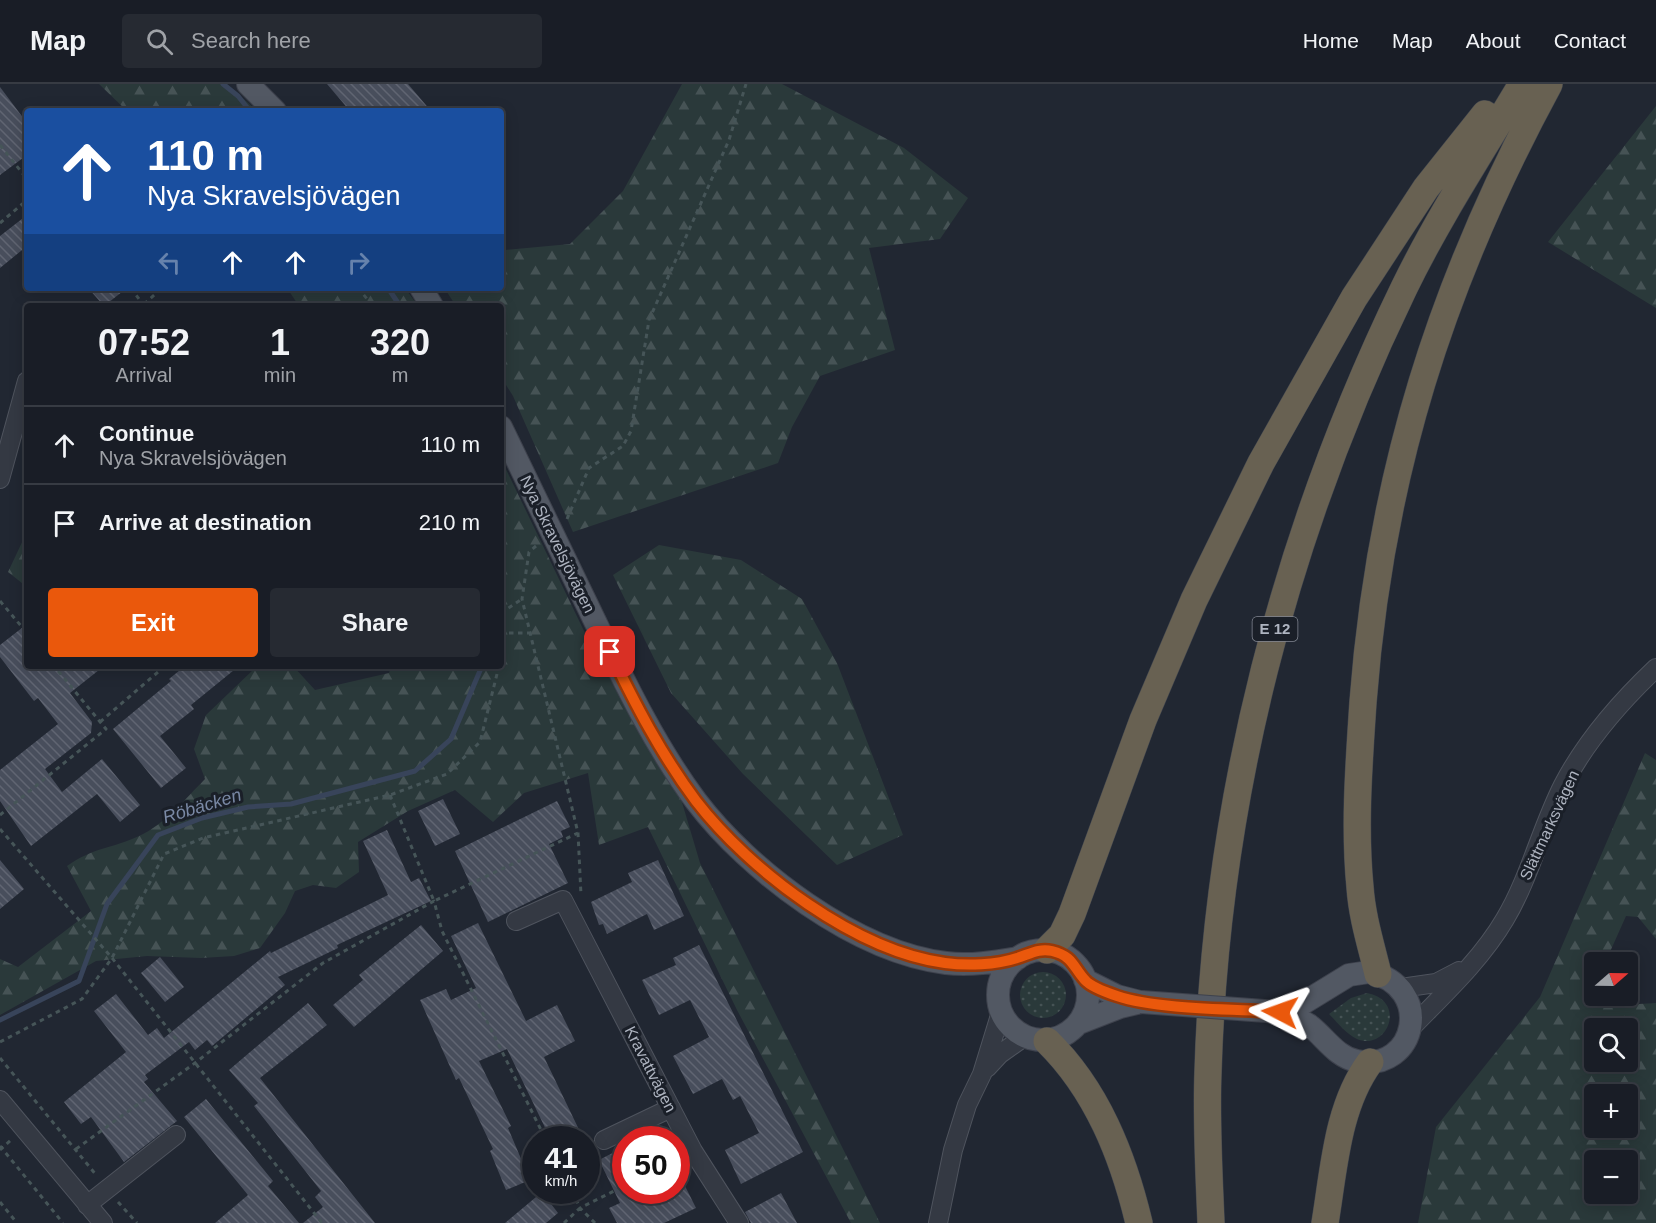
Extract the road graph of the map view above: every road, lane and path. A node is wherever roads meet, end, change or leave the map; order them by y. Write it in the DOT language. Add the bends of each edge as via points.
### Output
graph roads {
  1 [pos="248,84"];
  2 [pos="746,84"];
  3 [pos="1505,84"];
  4 [pos="1522,84"];
  5 [pos="1549,84"];
  6 [pos="272,108"];
  7 [pos="1485,114"];
  8 [pos="0,145"];
  9 [pos="24,176"];
  10 [pos="24,203"];
  11 [pos="0,223"];
  12 [pos="133,291"];
  13 [pos="159,291"];
  14 [pos="360,291"];
  15 [pos="142,303"];
  16 [pos="146,303"];
  17 [pos="370,303"];
  18 [pos="24,392"];
  19 [pos="504,433"];
  20 [pos="0,479"];
  21 [pos="564,525"];
  22 [pos="539,542"];
  23 [pos="522,599"];
  24 [pos="0,601"];
  25 [pos="504,611"];
  26 [pos="24,629"];
  27 [pos="505,633"];
  28 [pos="530,633"];
  29 [pos="504,638"];
  30 [pos="1656,668"];
  31 [pos="56,669"];
  32 [pos="162,669"];
  33 [pos="498,669"];
  34 [pos="100,722"];
  35 [pos="390,795"];
  36 [pos="0,814"];
  37 [pos="0,829"];
  38 [pos="578,833"];
  39 [pos="582,899"];
  40 [pos="434,901"];
  41 [pos="516,921"];
  42 [pos="1047,950"];
  43 [pos="112,958"];
  44 [pos="1018,958"];
  45 [pos="1473,961"];
  46 [pos="947,963"];
  47 [pos="1378,974"];
  48 [pos="1085,980"];
  49 [pos="1401,988"];
  50 [pos="1141,1002"];
  51 [pos="999,1003"];
  52 [pos="1280,1012"];
  53 [pos="1079,1023"];
  54 [pos="1410,1029"];
  55 [pos="1036,1039"];
  56 [pos="0,1042"];
  57 [pos="0,1058"];
  58 [pos="1370,1062"];
  59 [pos="195,1063"];
  60 [pos="982,1074"];
  61 [pos="0,1100"];
  62 [pos="671,1108"];
  63 [pos="539,1126"];
  64 [pos="176,1135"];
  65 [pos="603,1140"];
  66 [pos="0,1146"];
  67 [pos="76,1149"];
  68 [pos="107,1189"];
  69 [pos="612,1192"];
  70 [pos="0,1202"];
  71 [pos="578,1204"];
  72 [pos="87,1205"];
  73 [pos="580,1208"];
  74 [pos="17,1223"];
  75 [pos="63,1223"];
  76 [pos="103,1223"];
  77 [pos="137,1223"];
  78 [pos="322,1223"];
  79 [pos="564,1223"];
  80 [pos="595,1223"];
  81 [pos="739,1223"];
  82 [pos="938,1223"];
  83 [pos="1139,1223"];
  84 [pos="1196,1223"];
  85 [pos="1211,1223"];
  86 [pos="1325,1223"];
  1 -- 6 [label="main road"];
  2 -- 21 [label="path" via="729,140 649,320 631,431 622,446 589,468"];
  3 -- 7 [label="highway, E 12"];
  4 -- 85 [label="highway, E 12" via="1405,285 1350,407 1285,589 1239,780 1213,973 1207,1074"];
  5 -- 47 [label="highway" via="1507,160 1462,264 1401,451 1378,558 1367,648 1358,836 1364,918"];
  7 -- 42 [label="highway" via="1426,188 1354,298 1261,463 1194,600 1143,720 1072,914 1062,935"];
  7 -- 84 [label="highway, E 12" via="1394,278 1337,399 1276,572 1245,678 1210,864 1198,968 1193,1074"];
  8 -- 9 [label="path"];
  10 -- 11 [label="path"];
  12 -- 15 [label="path"];
  13 -- 16 [label="path"];
  14 -- 17 [label="path"];
  18 -- 20 [label="street"];
  19 -- 46 [label="main road, Nya Skravelsjövägen" via="641,716 697,802 758,865 794,895 876,943 911,957"];
  22 -- 23 [label="path" via="529,552"];
  23 -- 25 [label="path"];
  23 -- 28 [label="path"];
  24 -- 26 [label="path"];
  27 -- 28 [label="path"];
  27 -- 29 [label="path"];
  28 -- 38 [label="path"];
  30 -- 45 [label="street, Slättmarksvägen" via="1625,697 1592,739 1563,786 1506,917"];
  31 -- 34 [label="path"];
  32 -- 34 [label="path"];
  33 -- 35 [label="path" via="480,742 447,774"];
  34 -- 36 [label="path" via="106,729"];
  35 -- 40 [label="path"];
  35 -- 43 [label="path" via="203,838 164,854"];
  37 -- 43 [label="path"];
  38 -- 39 [label="path"];
  38 -- 40 [label="path"];
  40 -- 59 [label="path" via="323,963"];
  40 -- 63 [label="path" via="442,931"];
  41 -- 62 [label="street, Kravattvägen" via="563,900"];
  42 -- 44 [label="main road"];
  42 -- 48 [label="main road" via="1073,962"];
  43 -- 56 [label="path" via="82,999"];
  43 -- 59 [label="path"];
  44 -- 46 [label="main road, Nya Skravelsjövägen" via="981,964"];
  44 -- 51 [label="main road" via="1003,973"];
  45 -- 49 [label="street, Slättmarksvägen" via="1436,983"];
  45 -- 54 [label="street, Slättmarksvägen"];
  46 -- 51 [label="main road, Nya Skravelsjövägen" via="972,973"];
  47 -- 49 [label="main road"];
  47 -- 52 [label="main road" via="1349,975 1305,1002"];
  48 -- 50 [label="main road" via="1117,996"];
  48 -- 53 [label="main road" via="1088,999"];
  49 -- 54 [label="main road" via="1411,1012"];
  50 -- 52 [label="main road, bridge"];
  50 -- 53 [label="main road"];
  51 -- 55 [label="main road" via="1010,1027"];
  51 -- 60 [label="street"];
  52 -- 58 [label="main road" via="1308,1025 1344,1056"];
  53 -- 55 [label="main road" via="1062,1037"];
  54 -- 58 [label="main road" via="1396,1051"];
  55 -- 60 [label="street" via="1000,1054"];
  55 -- 83 [label="highway" via="1079,1078 1098,1110 1130,1184"];
  57 -- 67 [label="path"];
  58 -- 86 [label="highway" via="1357,1079 1345,1111"];
  59 -- 67 [label="path"];
  59 -- 78 [label="path"];
  60 -- 82 [label="street" via="953,1150"];
  61 -- 72 [label="street"];
  62 -- 65 [label="street"];
  62 -- 81 [label="street, Kravattvägen"];
  64 -- 68 [label="street"];
  66 -- 75 [label="path"];
  67 -- 68 [label="path"];
  68 -- 72 [label="street"];
  68 -- 77 [label="path"];
  69 -- 73 [label="path"];
  70 -- 74 [label="path"];
  71 -- 73 [label="path"];
  72 -- 76 [label="street"];
  73 -- 79 [label="path"];
  73 -- 80 [label="path"];
}
